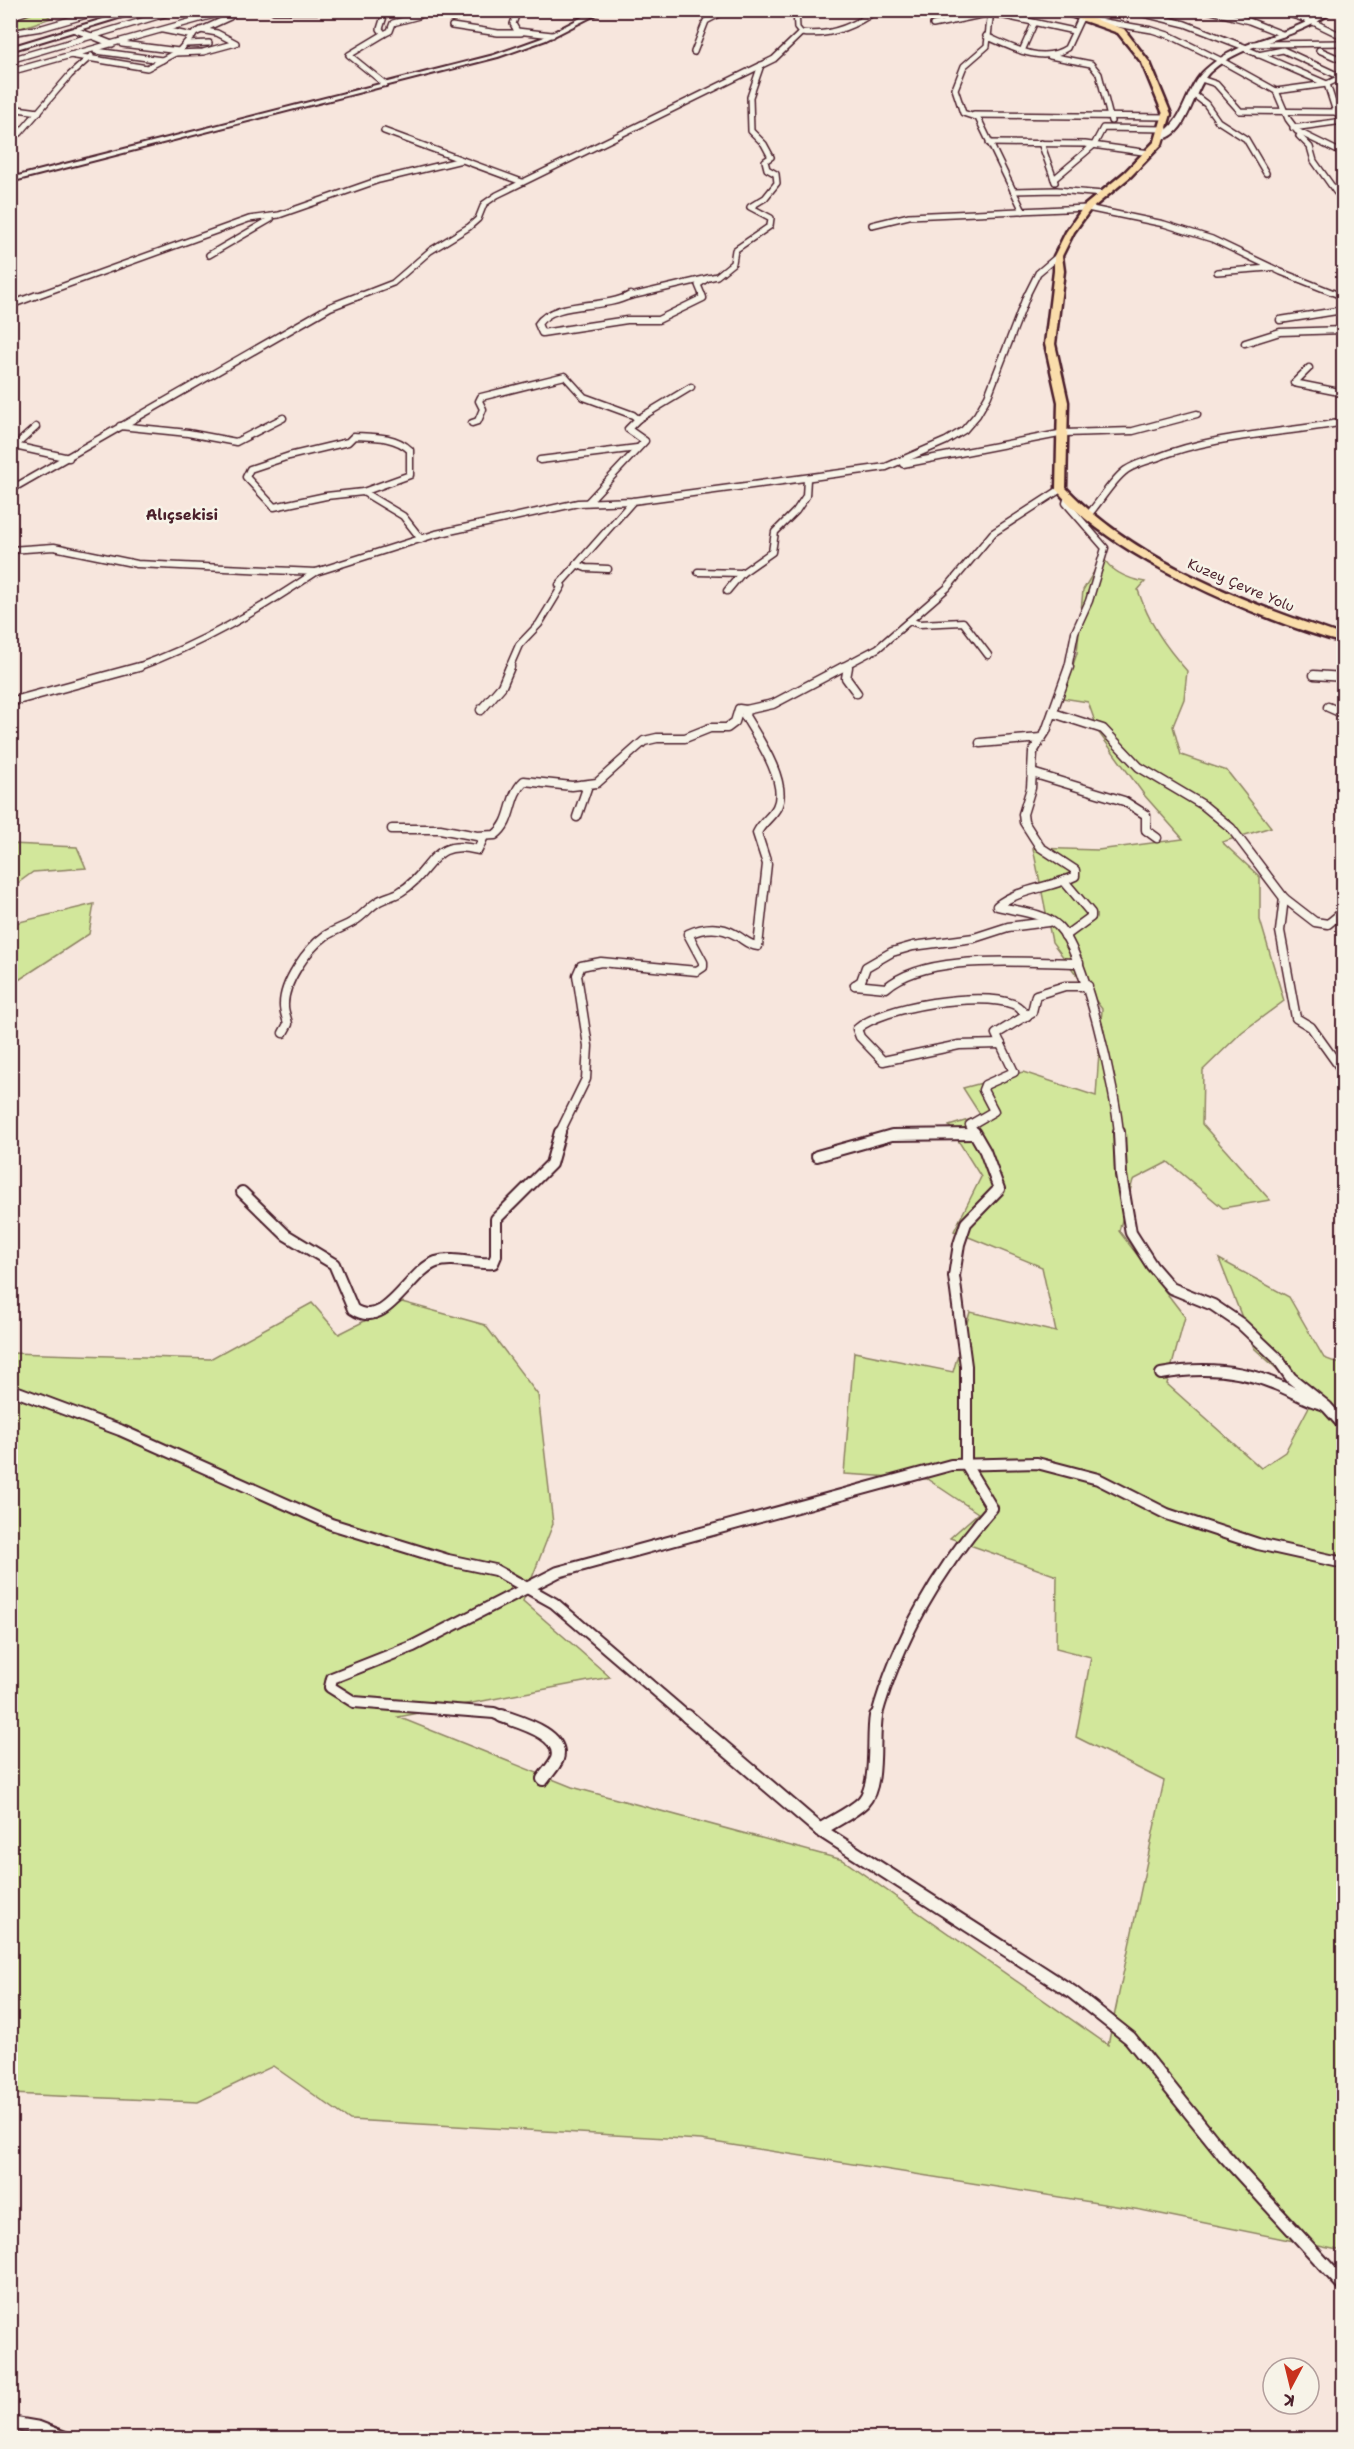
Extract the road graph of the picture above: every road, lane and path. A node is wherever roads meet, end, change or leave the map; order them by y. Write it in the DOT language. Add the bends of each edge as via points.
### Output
graph roads {
  1 [pos="19,10"];
  2 [pos="32,10"];
  3 [pos="104,10"];
  4 [pos="142,10"];
  5 [pos="178,10"];
  6 [pos="422,10"];
  7 [pos="518,10"];
  8 [pos="602,10"];
  9 [pos="727,10"];
  10 [pos="796,10"];
  11 [pos="877,10"];
  12 [pos="1056,10"];
  13 [pos="1128,10"];
  14 [pos="1176,10"];
  15 [pos="1207,10"];
  16 [pos="1277,10"];
  17 [pos="1331,10"];
  18 [pos="231,11"];
  19 [pos="274,11"];
  20 [pos="290,11"];
  21 [pos="386,11"];
  22 [pos="10,12"];
  23 [pos="991,12"];
  24 [pos="1147,12"];
  25 [pos="1079,15"];
  26 [pos="10,17"];
  27 [pos="1172,20"];
  28 [pos="1313,22"];
  29 [pos="1034,24"];
  30 [pos="1128,24"];
  31 [pos="933,25"];
  32 [pos="452,26"];
  33 [pos="10,28"];
  34 [pos="42,28"];
  35 [pos="75,30"];
  36 [pos="162,30"];
  37 [pos="201,30"];
  38 [pos="18,31"];
  39 [pos="1074,31"];
  40 [pos="10,33"];
  41 [pos="384,33"];
  42 [pos="521,33"];
  43 [pos="801,33"];
  44 [pos="62,34"];
  45 [pos="1282,34"];
  46 [pos="552,35"];
  47 [pos="92,36"];
  48 [pos="193,36"];
  49 [pos="986,36"];
  50 [pos="1344,37"];
  51 [pos="209,43"];
  52 [pos="1344,43"];
  53 [pos="103,44"];
  54 [pos="115,44"];
  55 [pos="187,44"];
  56 [pos="1248,47"];
  57 [pos="10,49"];
  58 [pos="1319,50"];
  59 [pos="96,51"];
  60 [pos="1022,51"];
  61 [pos="177,52"];
  62 [pos="694,52"];
  63 [pos="69,55"];
  64 [pos="1046,55"];
  65 [pos="1258,55"];
  66 [pos="88,59"];
  67 [pos="162,60"];
  68 [pos="1222,61"];
  69 [pos="1344,61"];
  70 [pos="10,62"];
  71 [pos="761,65"];
  72 [pos="22,68"];
  73 [pos="10,72"];
  74 [pos="1342,76"];
  75 [pos="1201,79"];
  76 [pos="385,84"];
  77 [pos="1327,84"];
  78 [pos="1344,85"];
  79 [pos="1276,92"];
  80 [pos="1193,94"];
  81 [pos="10,108"];
  82 [pos="39,112"];
  83 [pos="1286,112"];
  84 [pos="1336,112"];
  85 [pos="974,115"];
  86 [pos="1112,116"];
  87 [pos="1167,117"];
  88 [pos="1343,121"];
  89 [pos="1107,128"];
  90 [pos="1295,130"];
  91 [pos="384,131"];
  92 [pos="1163,133"];
  93 [pos="10,137"];
  94 [pos="989,143"];
  95 [pos="1041,143"];
  96 [pos="1094,145"];
  97 [pos="1150,153"];
  98 [pos="1344,154"];
  99 [pos="462,160"];
  100 [pos="1266,173"];
  101 [pos="1054,178"];
  102 [pos="10,180"];
  103 [pos="522,182"];
  104 [pos="1057,190"];
  105 [pos="1013,191"];
  106 [pos="1336,192"];
  107 [pos="1103,194"];
  108 [pos="1087,208"];
  109 [pos="1023,211"];
  110 [pos="279,215"];
  111 [pos="872,225"];
  112 [pos="209,255"];
  113 [pos="1058,256"];
  114 [pos="1271,267"];
  115 [pos="1217,272"];
  116 [pos="708,278"];
  117 [pos="1344,297"];
  118 [pos="10,306"];
  119 [pos="1343,310"];
  120 [pos="1280,320"];
  121 [pos="1344,330"];
  122 [pos="1245,343"];
  123 [pos="1309,368"];
  124 [pos="691,387"];
  125 [pos="1344,393"];
  126 [pos="1197,414"];
  127 [pos="283,418"];
  128 [pos="638,419"];
  129 [pos="1344,422"];
  130 [pos="472,423"];
  131 [pos="120,426"];
  132 [pos="36,427"];
  133 [pos="1064,433"];
  134 [pos="13,445"];
  135 [pos="637,448"];
  136 [pos="69,458"];
  137 [pos="540,460"];
  138 [pos="886,467"];
  139 [pos="807,479"];
  140 [pos="10,490"];
  141 [pos="363,492"];
  142 [pos="1065,493"];
  143 [pos="633,501"];
  144 [pos="588,502"];
  145 [pos="1088,515"];
  146 [pos="421,539"];
  147 [pos="1132,546"];
  148 [pos="10,550"];
  149 [pos="576,564"];
  150 [pos="609,569"];
  151 [pos="316,572"];
  152 [pos="698,572"];
  153 [pos="742,573"];
  154 [pos="727,591"];
  155 [pos="909,621"];
  156 [pos="1344,630"];
  157 [pos="1344,640"];
  158 [pos="988,655"];
  159 [pos="848,665"];
  160 [pos="1314,675"];
  161 [pos="1344,677"];
  162 [pos="856,693"];
  163 [pos="10,702"];
  164 [pos="1328,707"];
  165 [pos="481,710"];
  166 [pos="746,710"];
  167 [pos="1053,713"];
  168 [pos="1344,714"];
  169 [pos="1041,738"];
  170 [pos="980,743"];
  171 [pos="1032,772"];
  172 [pos="581,785"];
  173 [pos="577,817"];
  174 [pos="392,829"];
  175 [pos="484,836"];
  176 [pos="1157,838"];
  177 [pos="1064,881"];
  178 [pos="1284,898"];
  179 [pos="1344,911"];
  180 [pos="1051,921"];
  181 [pos="1065,936"];
  182 [pos="1078,963"];
  183 [pos="1088,986"];
  184 [pos="1027,1016"];
  185 [pos="283,1033"];
  186 [pos="1001,1044"];
  187 [pos="1344,1072"];
  188 [pos="974,1134"];
  189 [pos="817,1156"];
  190 [pos="242,1192"];
  191 [pos="1161,1374"];
  192 [pos="10,1389"];
  193 [pos="1324,1404"];
  194 [pos="1344,1426"];
  195 [pos="966,1465"];
  196 [pos="1344,1563"];
  197 [pos="524,1586"];
  198 [pos="543,1779"];
  199 [pos="820,1830"];
  200 [pos="1344,2286"];
  201 [pos="10,2423"];
  202 [pos="65,2439"];
  1 -- 22 [label="street"];
  2 -- 26 [label="street"];
  3 -- 34 [label="street"];
  4 -- 35 [label="street"];
  5 -- 47 [label="street"];
  6 -- 41 [label="street" via="419,16 393,23 390,31"];
  7 -- 42 [label="street" via="514,28"];
  8 -- 46 [label="street"];
  9 -- 62 [label="street" via="706,21"];
  10 -- 43 [label="street"];
  11 -- 43 [label="street" via="847,26 818,35"];
  12 -- 25 [label="main road"];
  13 -- 24 [label="street"];
  14 -- 27 [label="street"];
  15 -- 45 [label="street"];
  16 -- 28 [label="street"];
  17 -- 28 [label="street"];
  18 -- 36 [label="street"];
  18 -- 37 [label="street" via="230,17"];
  19 -- 20 [label="street"];
  20 -- 21 [label="street"];
  21 -- 41 [label="street" via="380,29"];
  23 -- 29 [label="street"];
  23 -- 31 [label="street"];
  23 -- 49 [label="street"];
  24 -- 27 [label="street"];
  24 -- 30 [label="street"];
  25 -- 30 [label="street"];
  25 -- 39 [label="street"];
  25 -- 87 [label="main road" via="1108,25 1130,40 1154,79"];
  27 -- 56 [label="street"];
  28 -- 45 [label="street"];
  28 -- 50 [label="street"];
  29 -- 39 [label="street"];
  29 -- 60 [label="street"];
  30 -- 68 [label="street" via="1171,36"];
  32 -- 42 [label="street"];
  33 -- 38 [label="street"];
  34 -- 38 [label="street"];
  34 -- 44 [label="street"];
  35 -- 44 [label="street"];
  35 -- 47 [label="street"];
  36 -- 48 [label="street"];
  36 -- 54 [label="street"];
  37 -- 48 [label="street"];
  37 -- 61 [label="street" via="236,43 203,52"];
  38 -- 40 [label="street"];
  39 -- 64 [label="street" via="1065,50"];
  41 -- 76 [label="street" via="349,56"];
  42 -- 46 [label="street"];
  43 -- 71 [label="street"];
  44 -- 57 [label="street"];
  45 -- 56 [label="street"];
  46 -- 76 [label="street" via="496,56"];
  47 -- 53 [label="street"];
  47 -- 70 [label="street"];
  48 -- 55 [label="street"];
  49 -- 60 [label="street"];
  49 -- 85 [label="street" via="987,46 964,66 955,89 963,113"];
  51 -- 55 [label="street"];
  52 -- 56 [label="street"];
  53 -- 54 [label="street"];
  53 -- 59 [label="street"];
  53 -- 63 [label="street"];
  54 -- 61 [label="street"];
  55 -- 61 [label="street"];
  56 -- 65 [label="street"];
  56 -- 68 [label="street"];
  58 -- 69 [label="street"];
  59 -- 66 [label="street"];
  59 -- 67 [label="street"];
  60 -- 64 [label="street"];
  61 -- 67 [label="street"];
  63 -- 66 [label="street"];
  63 -- 72 [label="street"];
  64 -- 86 [label="street" via="1091,64 1100,74 1102,92"];
  65 -- 74 [label="street" via="1283,50"];
  65 -- 77 [label="street"];
  66 -- 67 [label="street" via="147,68"];
  66 -- 82 [label="street"];
  68 -- 75 [label="street"];
  68 -- 79 [label="street"];
  70 -- 72 [label="street"];
  71 -- 103 [label="street"];
  71 -- 116 [label="street" via="750,90 751,131 771,157 765,161 767,169 776,174 777,183 765,198 750,207 771,218 770,226 735,250 728,270"];
  72 -- 73 [label="street"];
  74 -- 77 [label="street"];
  75 -- 80 [label="street"];
  75 -- 83 [label="street" via="1216,84 1240,111"];
  76 -- 102 [label="street"];
  77 -- 78 [label="street"];
  77 -- 79 [label="street"];
  77 -- 84 [label="street"];
  79 -- 83 [label="street"];
  80 -- 92 [label="street" via="1176,130"];
  80 -- 100 [label="street" via="1218,121 1246,140"];
  81 -- 82 [label="street"];
  82 -- 93 [label="street" via="20,133"];
  83 -- 84 [label="street"];
  83 -- 90 [label="street"];
  84 -- 88 [label="street"];
  85 -- 86 [label="street"];
  85 -- 94 [label="street"];
  86 -- 87 [label="street"];
  86 -- 89 [label="street"];
  87 -- 92 [label="main road"];
  88 -- 90 [label="street"];
  89 -- 92 [label="street"];
  89 -- 96 [label="street" via="1103,128"];
  90 -- 98 [label="street"];
  90 -- 106 [label="street" via="1310,147 1314,161"];
  91 -- 99 [label="street"];
  92 -- 97 [label="main road"];
  94 -- 95 [label="street"];
  94 -- 105 [label="street"];
  95 -- 96 [label="street"];
  95 -- 101 [label="street"];
  96 -- 97 [label="street"];
  96 -- 101 [label="street"];
  97 -- 107 [label="main road"];
  99 -- 103 [label="street"];
  99 -- 110 [label="street" via="379,180"];
  101 -- 104 [label="street"];
  103 -- 131 [label="street" via="484,204 470,227 430,251 393,283 330,307"];
  104 -- 105 [label="street"];
  104 -- 107 [label="street"];
  105 -- 109 [label="street"];
  107 -- 108 [label="main road"];
  108 -- 109 [label="street"];
  108 -- 113 [label="main road"];
  108 -- 114 [label="street" via="1212,239"];
  109 -- 111 [label="street" via="909,216"];
  110 -- 112 [label="street"];
  110 -- 118 [label="street" via="249,219"];
  113 -- 133 [label="main road" via="1050,344 1061,383"];
  113 -- 138 [label="street" via="1038,273 977,415 964,430 945,441"];
  114 -- 115 [label="street"];
  114 -- 117 [label="street"];
  116 -- 116 [label="street" via="632,294 618,302 559,310 544,315 538,324 542,333 627,320 657,320 703,298 698,285"];
  119 -- 120 [label="street"];
  121 -- 122 [label="street" via="1280,332"];
  123 -- 125 [label="street" via="1294,384"];
  124 -- 128 [label="street"];
  126 -- 133 [label="street" via="1133,432"];
  127 -- 131 [label="street" via="236,442"];
  128 -- 130 [label="street" via="584,397 565,376 481,397 483,409 478,421"];
  128 -- 135 [label="street" via="628,429 645,439"];
  129 -- 145 [label="street" via="1217,439 1172,451 1119,476"];
  131 -- 136 [label="street"];
  132 -- 134 [label="street"];
  133 -- 138 [label="street"];
  133 -- 142 [label="main road"];
  134 -- 136 [label="street"];
  135 -- 137 [label="street"];
  135 -- 144 [label="street"];
  136 -- 140 [label="street"];
  138 -- 139 [label="street"];
  139 -- 143 [label="street"];
  139 -- 153 [label="street" via="806,496 775,532 772,552"];
  141 -- 141 [label="street" via="274,507 246,477 250,469 265,463 348,441 354,436 404,444 410,450 410,475"];
  141 -- 146 [label="street" via="403,516"];
  142 -- 145 [label="main road, Kuzey Çevre Yolu"];
  142 -- 155 [label="street" via="993,532 947,588"];
  142 -- 167 [label="street" via="1066,503 1099,535 1105,548 1075,632 1072,657"];
  143 -- 144 [label="street"];
  143 -- 149 [label="street"];
  144 -- 146 [label="street"];
  145 -- 147 [label="main road, Kuzey Çevre Yolu"];
  146 -- 151 [label="street"];
  147 -- 156 [label="main road, Kuzey Çevre Yolu" via="1218,586"];
  147 -- 157 [label="main road, Kuzey Çevre Yolu" via="1200,586"];
  148 -- 151 [label="street" via="54,547 137,564"];
  149 -- 150 [label="street"];
  149 -- 165 [label="street" via="559,585 562,586 558,596 539,624 519,645 502,686"];
  151 -- 163 [label="street" via="266,606 174,654"];
  152 -- 153 [label="street"];
  153 -- 154 [label="street"];
  155 -- 158 [label="street" via="963,622"];
  155 -- 159 [label="street" via="878,648"];
  159 -- 162 [label="street" via="846,678"];
  159 -- 166 [label="street" via="773,704"];
  160 -- 161 [label="street"];
  164 -- 168 [label="street"];
  166 -- 172 [label="street" via="737,711 733,725 704,730 695,737 645,740 597,783"];
  166 -- 190 [label="street" via="745,716 764,745 780,788 777,807 757,834 767,864 758,946 749,945 727,930 699,930 688,934 703,962 697,971 601,962 581,966 578,975 588,1046 586,1079 561,1127 552,1164 496,1219 493,1263 448,1260 433,1264 379,1310 359,1313 349,1303 334,1264 285,1234"];
  167 -- 169 [label="street"];
  167 -- 178 [label="street" via="1102,729 1139,767 1203,805 1231,828"];
  169 -- 170 [label="street"];
  169 -- 171 [label="street" via="1033,752"];
  171 -- 176 [label="street" via="1124,801 1146,815 1146,830"];
  171 -- 177 [label="street" via="1024,822 1040,847 1075,870 1075,876"];
  172 -- 173 [label="street" via="587,788"];
  172 -- 175 [label="street" via="524,781 514,789 504,828 495,835"];
  174 -- 175 [label="street" via="440,829"];
  175 -- 185 [label="street" via="478,850 459,845 442,851 417,881 374,904 320,942 286,989 288,1023"];
  177 -- 180 [label="street" via="997,903"];
  177 -- 181 [label="street" via="1091,913"];
  178 -- 179 [label="street" via="1319,924 1328,924"];
  178 -- 187 [label="street" via="1280,931 1296,1018 1311,1028"];
  180 -- 181 [label="street"];
  180 -- 182 [label="street" via="892,952 866,967 861,981 855,985 886,988 890,981 904,975 951,964"];
  181 -- 182 [label="street"];
  182 -- 183 [label="street"];
  183 -- 184 [label="street" via="1065,986 1036,995 1032,1012"];
  183 -- 193 [label="street" via="1118,1122 1121,1175 1131,1233 1171,1288 1213,1305 1241,1324 1277,1358 1291,1378"];
  184 -- 186 [label="street" via="996,1034"];
  184 -- 186 [label="street" via="1012,1003 959,1001 870,1018 857,1029 883,1061 959,1045"];
  186 -- 188 [label="street" via="1014,1072 983,1087 994,1111 972,1122"];
  188 -- 189 [label="street" via="892,1135"];
  188 -- 195 [label="street" via="986,1152 999,1189 966,1223 954,1276 966,1366"];
  191 -- 193 [label="street" via="1197,1369 1221,1371 1271,1382 1300,1398"];
  192 -- 197 [label="street" via="120,1430 331,1524 448,1560 495,1570"];
  193 -- 194 [label="street"];
  195 -- 196 [label="street" via="1037,1463 1098,1479 1167,1514 1258,1544"];
  195 -- 197 [label="street" via="951,1465 558,1572"];
  195 -- 199 [label="street" via="992,1508 969,1534 897,1655 876,1716 875,1769 864,1801"];
  197 -- 198 [label="street" via="440,1633 332,1678 330,1687 354,1702 494,1713 544,1732 557,1748 557,1760"];
  197 -- 199 [label="street" via="554,1603"];
  199 -- 200 [label="street" via="1072,1992 1130,2038 1224,2155"];
  201 -- 202 [label="street" via="39,2428"];
}
